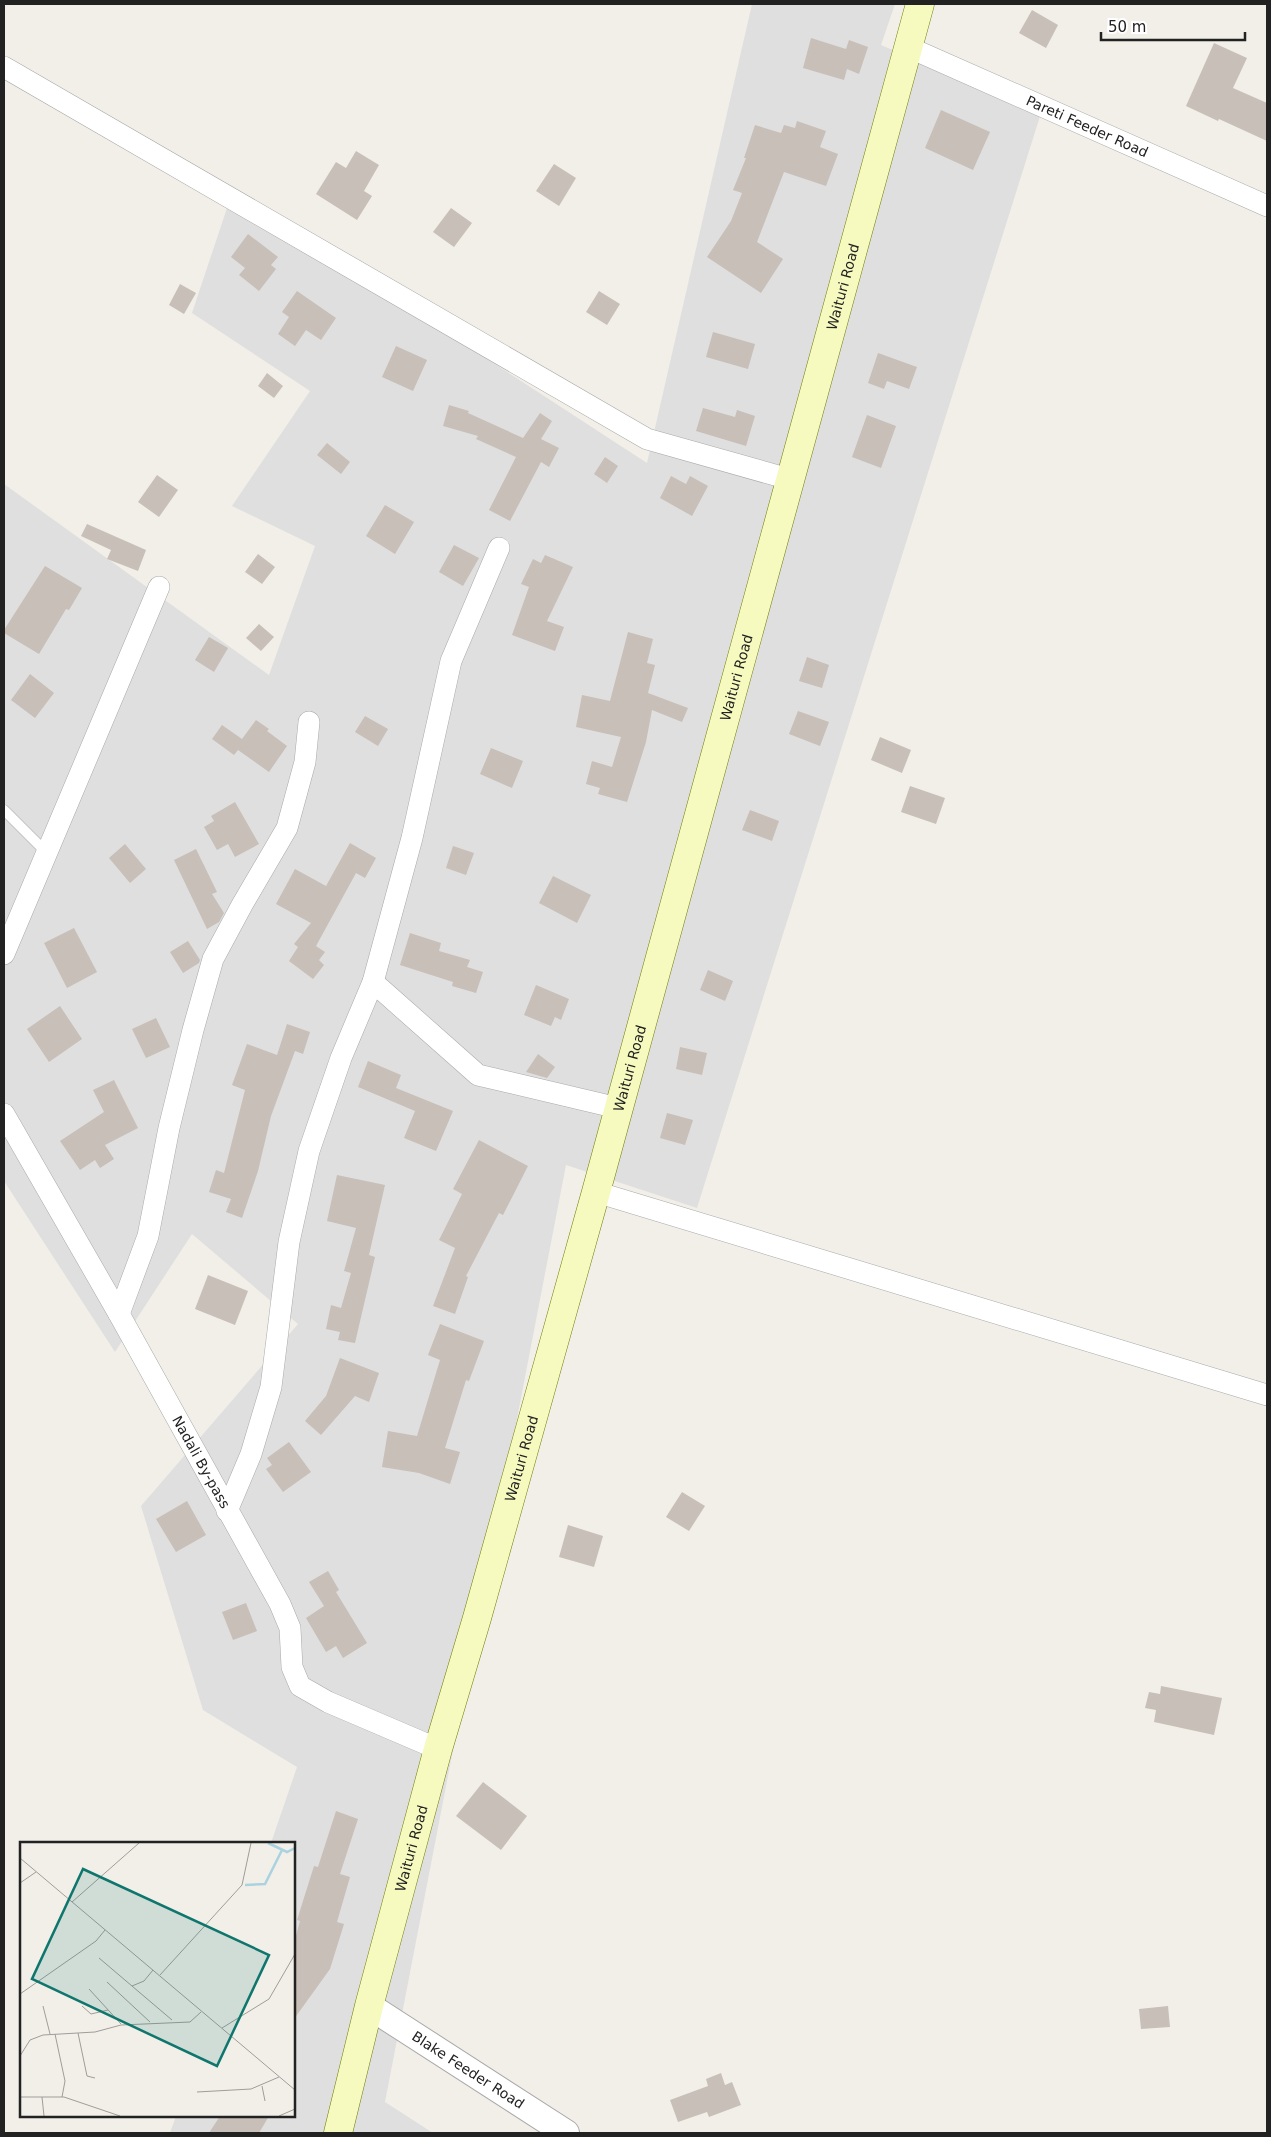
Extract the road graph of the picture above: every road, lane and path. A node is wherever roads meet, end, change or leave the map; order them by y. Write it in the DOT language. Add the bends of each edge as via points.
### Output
graph roads {
  1 [pos="920,4"];
  2 [pos="908,47"];
  3 [pos="4,67"];
  4 [pos="1267,206"];
  5 [pos="789,480"];
  6 [pos="499,548"];
  7 [pos="160,587"];
  8 [pos="309,722"];
  9 [pos="4,810"];
  10 [pos="47,853"];
  11 [pos="4,954"];
  12 [pos="373,982"];
  13 [pos="618,1108"];
  14 [pos="4,1114"];
  15 [pos="596,1192"];
  16 [pos="119,1314"];
  17 [pos="1267,1395"];
  18 [pos="227,1511"];
  19 [pos="438,1749"];
  20 [pos="369,2006"];
  21 [pos="338,2133"];
  22 [pos="566,2133"];
  1 -- 2 [label="main road, Waituri Road"];
  2 -- 4 [label="street, Pareti Feeder Road"];
  2 -- 5 [label="main road, Waituri Road"];
  3 -- 5 [label="street" via="648,439"];
  5 -- 13 [label="main road, Waituri Road"];
  6 -- 12 [label="street" via="451,662 412,838"];
  7 -- 10 [label="street"];
  8 -- 16 [label="street" via="306,762 287,828 213,959 169,1128 148,1236"];
  9 -- 10 [label="lane"];
  10 -- 11 [label="street"];
  12 -- 13 [label="street" via="478,1075"];
  12 -- 18 [label="street" via="341,1058 309,1150 288,1242 271,1387 251,1454"];
  13 -- 15 [label="main road, Waituri Road"];
  14 -- 16 [label="street, Nadali By-pass"];
  15 -- 17 [label="street"];
  15 -- 19 [label="main road, Waituri Road"];
  16 -- 18 [label="street, Nadali By-pass"];
  18 -- 19 [label="street, Nadali By-pass" via="287,1618 292,1667 300,1686 328,1702"];
  19 -- 20 [label="main road, Waituri Road"];
  20 -- 21 [label="main road, Waituri Road"];
  20 -- 22 [label="street, Blake Feeder Road"];
}
